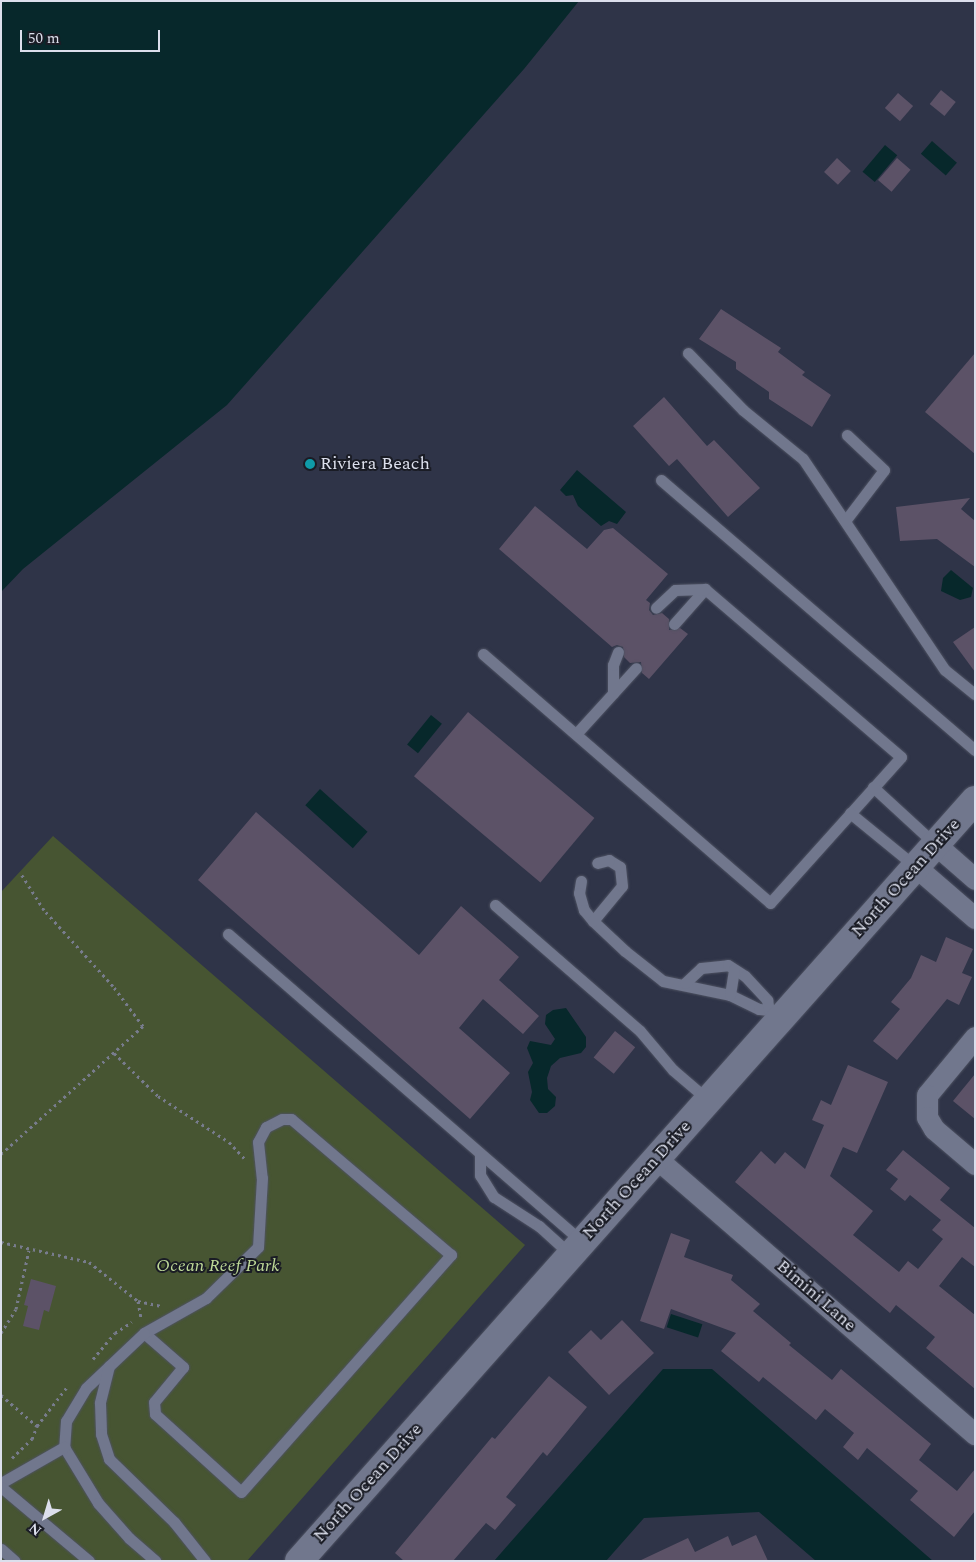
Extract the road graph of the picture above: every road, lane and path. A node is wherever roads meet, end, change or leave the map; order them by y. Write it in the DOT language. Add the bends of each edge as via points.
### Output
graph roads {
  1 [pos="688,353"];
  2 [pos="847,435"];
  3 [pos="660,480"];
  4 [pos="844,521"];
  5 [pos="705,590"];
  6 [pos="656,608"];
  7 [pos="674,624"];
  8 [pos="618,652"];
  9 [pos="483,654"];
  10 [pos="636,668"];
  11 [pos="613,694"];
  12 [pos="975,694"];
  13 [pos="576,734"];
  14 [pos="975,750"];
  15 [pos="873,787"];
  16 [pos="975,800"];
  17 [pos="850,813"];
  18 [pos="935,844"];
  19 [pos="597,863"];
  20 [pos="916,866"];
  21 [pos="20,872"];
  22 [pos="975,879"];
  23 [pos="581,881"];
  24 [pos="495,905"];
  25 [pos="975,918"];
  26 [pos="594,921"];
  27 [pos="228,934"];
  28 [pos="734,969"];
  29 [pos="685,983"];
  30 [pos="730,995"];
  31 [pos="774,1015"];
  32 [pos="975,1037"];
  33 [pos="114,1053"];
  34 [pos="708,1100"];
  35 [pos="1,1154"];
  36 [pos="480,1154"];
  37 [pos="656,1158"];
  38 [pos="975,1164"];
  39 [pos="262,1178"];
  40 [pos="1,1242"];
  41 [pos="576,1248"];
  42 [pos="30,1250"];
  43 [pos="1,1333"];
  44 [pos="144,1333"];
  45 [pos="110,1365"];
  46 [pos="1,1395"];
  47 [pos="37,1426"];
  48 [pos="975,1434"];
  49 [pos="64,1447"];
  50 [pos="1,1485"];
  51 [pos="1,1549"];
  52 [pos="15,1561"];
  53 [pos="89,1561"];
  54 [pos="155,1561"];
  55 [pos="205,1561"];
  56 [pos="299,1561"];
  1 -- 4 [label="lane" via="743,410 803,459"];
  2 -- 4 [label="lane" via="884,470"];
  3 -- 14 [label="lane"];
  4 -- 12 [label="lane" via="945,670"];
  5 -- 6 [label="lane" via="675,590"];
  5 -- 7 [label="lane"];
  5 -- 15 [label="lane" via="901,757"];
  8 -- 11 [label="lane" via="612,665"];
  9 -- 13 [label="lane"];
  10 -- 11 [label="lane"];
  11 -- 13 [label="lane"];
  13 -- 17 [label="lane" via="770,903"];
  15 -- 17 [label="lane"];
  15 -- 18 [label="lane"];
  16 -- 18 [label="main road, North Ocean Drive"];
  17 -- 20 [label="lane"];
  18 -- 20 [label="main road, North Ocean Drive"];
  18 -- 22 [label="street"];
  19 -- 26 [label="lane" via="609,860 620,867 622,886"];
  20 -- 25 [label="street"];
  20 -- 31 [label="main road, North Ocean Drive"];
  21 -- 33 [label="path" via="44,910 113,986 143,1026"];
  23 -- 26 [label="lane" via="579,893 584,910"];
  24 -- 34 [label="lane" via="640,1031 673,1070"];
  26 -- 29 [label="lane" via="663,981"];
  27 -- 36 [label="lane"];
  28 -- 29 [label="lane" via="728,965 711,965 701,968"];
  28 -- 30 [label="lane"];
  28 -- 31 [label="lane" via="767,1000"];
  29 -- 30 [label="lane" via="696,989"];
  30 -- 31 [label="lane"];
  31 -- 34 [label="main road, North Ocean Drive"];
  32 -- 38 [label="street" via="927,1095 927,1117 934,1129"];
  33 -- 35 [label="path"];
  33 -- 39 [label="path" via="158,1096 229,1142"];
  34 -- 37 [label="main road, North Ocean Drive"];
  36 -- 41 [label="lane" via="521,1186"];
  36 -- 41 [label="lane" via="480,1175 494,1197"];
  37 -- 41 [label="main road, North Ocean Drive"];
  37 -- 48 [label="street, Bimini Lane"];
  39 -- 44 [label="lane" via="258,1247 206,1298"];
  39 -- 44 [label="lane" via="258,1142 266,1127 282,1119 292,1119 451,1256 241,1492 155,1414 154,1402 183,1367"];
  40 -- 42 [label="path"];
  41 -- 56 [label="main road, North Ocean Drive"];
  42 -- 43 [label="path" via="16,1309"];
  42 -- 44 [label="path" via="89,1262 138,1301"];
  44 -- 45 [label="lane"];
  45 -- 49 [label="lane" via="86,1388 66,1421"];
  45 -- 55 [label="lane" via="100,1403 101,1434 109,1459 174,1522"];
  46 -- 47 [label="path"];
  49 -- 50 [label="lane"];
  49 -- 54 [label="lane" via="98,1503"];
  50 -- 53 [label="lane"];
  51 -- 52 [label="lane"];
}
